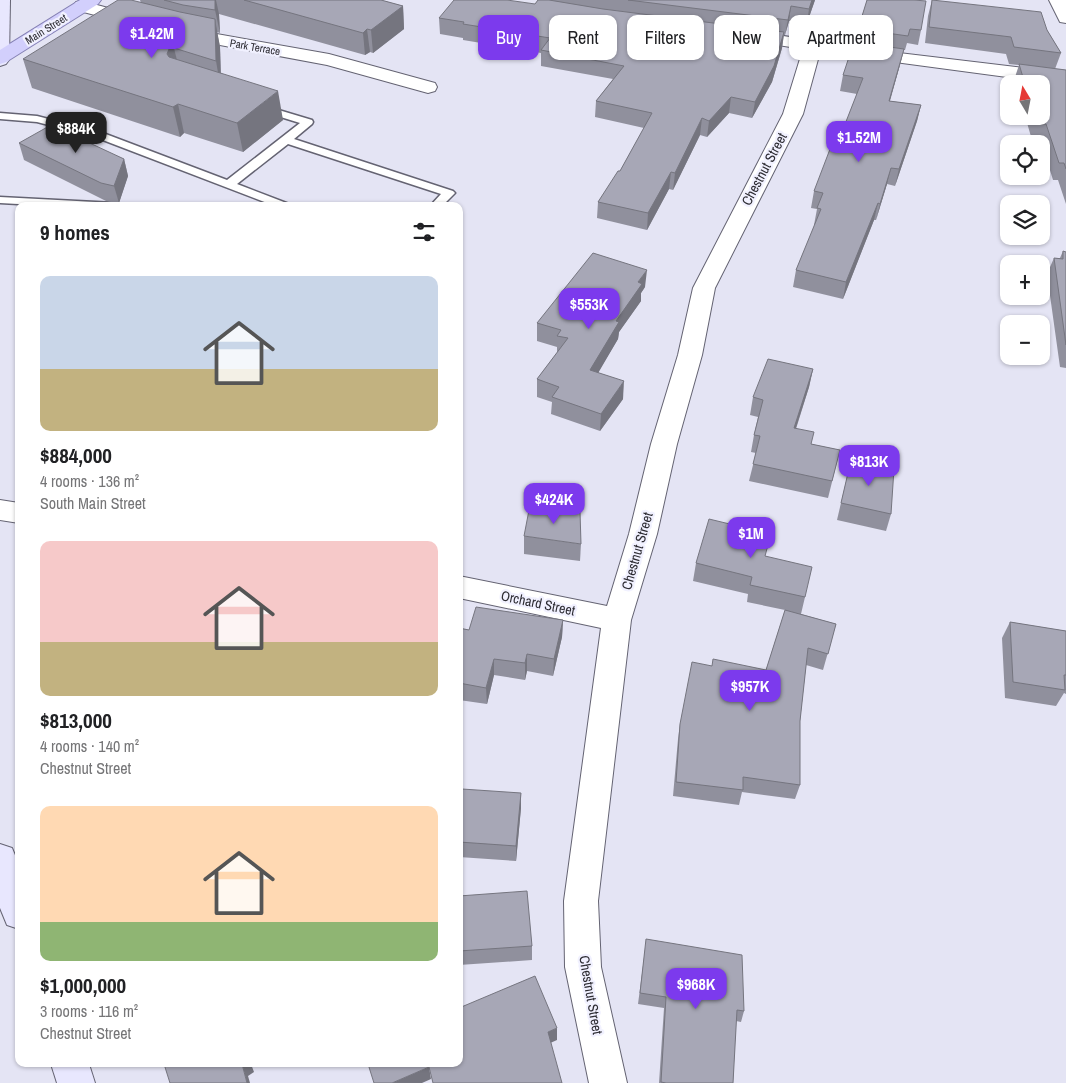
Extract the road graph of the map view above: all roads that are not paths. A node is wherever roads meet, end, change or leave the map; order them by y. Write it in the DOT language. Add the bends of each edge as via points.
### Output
graph roads {
  1 [pos="1,0"];
  2 [pos="1058,0"];
  3 [pos="87,3"];
  4 [pos="1066,18"];
  5 [pos="151,25"];
  6 [pos="168,29"];
  7 [pos="893,58"];
  8 [pos="0,59"];
  9 [pos="808,60"];
  10 [pos="1066,80"];
  11 [pos="428,87"];
  12 [pos="253,105"];
  13 [pos="0,116"];
  14 [pos="286,140"];
  15 [pos="229,184"];
  16 [pos="0,200"];
  17 [pos="38,202"];
  18 [pos="275,202"];
  19 [pos="440,202"];
  20 [pos="0,510"];
  21 [pos="15,512"];
  22 [pos="463,588"];
  23 [pos="618,620"];
  24 [pos="0,859"];
  25 [pos="15,902"];
  26 [pos="71,1067"];
  27 [pos="76,1083"];
  28 [pos="608,1083"];
  1 -- 8 [label="main road"];
  2 -- 4 [label="street"];
  3 -- 5 [label="street"];
  3 -- 8 [label="main road, Main Street"];
  6 -- 11 [label="street, Park Terrace" via="329,60"];
  7 -- 10 [label="street"];
  9 -- 23 [label="street, Chestnut Street" via="793,114 704,288 690,355"];
  12 -- 14 [label="lane" via="308,122"];
  13 -- 15 [label="lane" via="37,118 100,135"];
  14 -- 15 [label="lane"];
  14 -- 19 [label="lane" via="449,193"];
  15 -- 18 [label="lane"];
  16 -- 17 [label="lane"];
  20 -- 21 [label="street"];
  22 -- 23 [label="street, Orchard Street"];
  23 -- 28 [label="street, Chestnut Street" via="581,901 583,967"];
  24 -- 25 [label="main road"];
  26 -- 27 [label="main road"];
}
